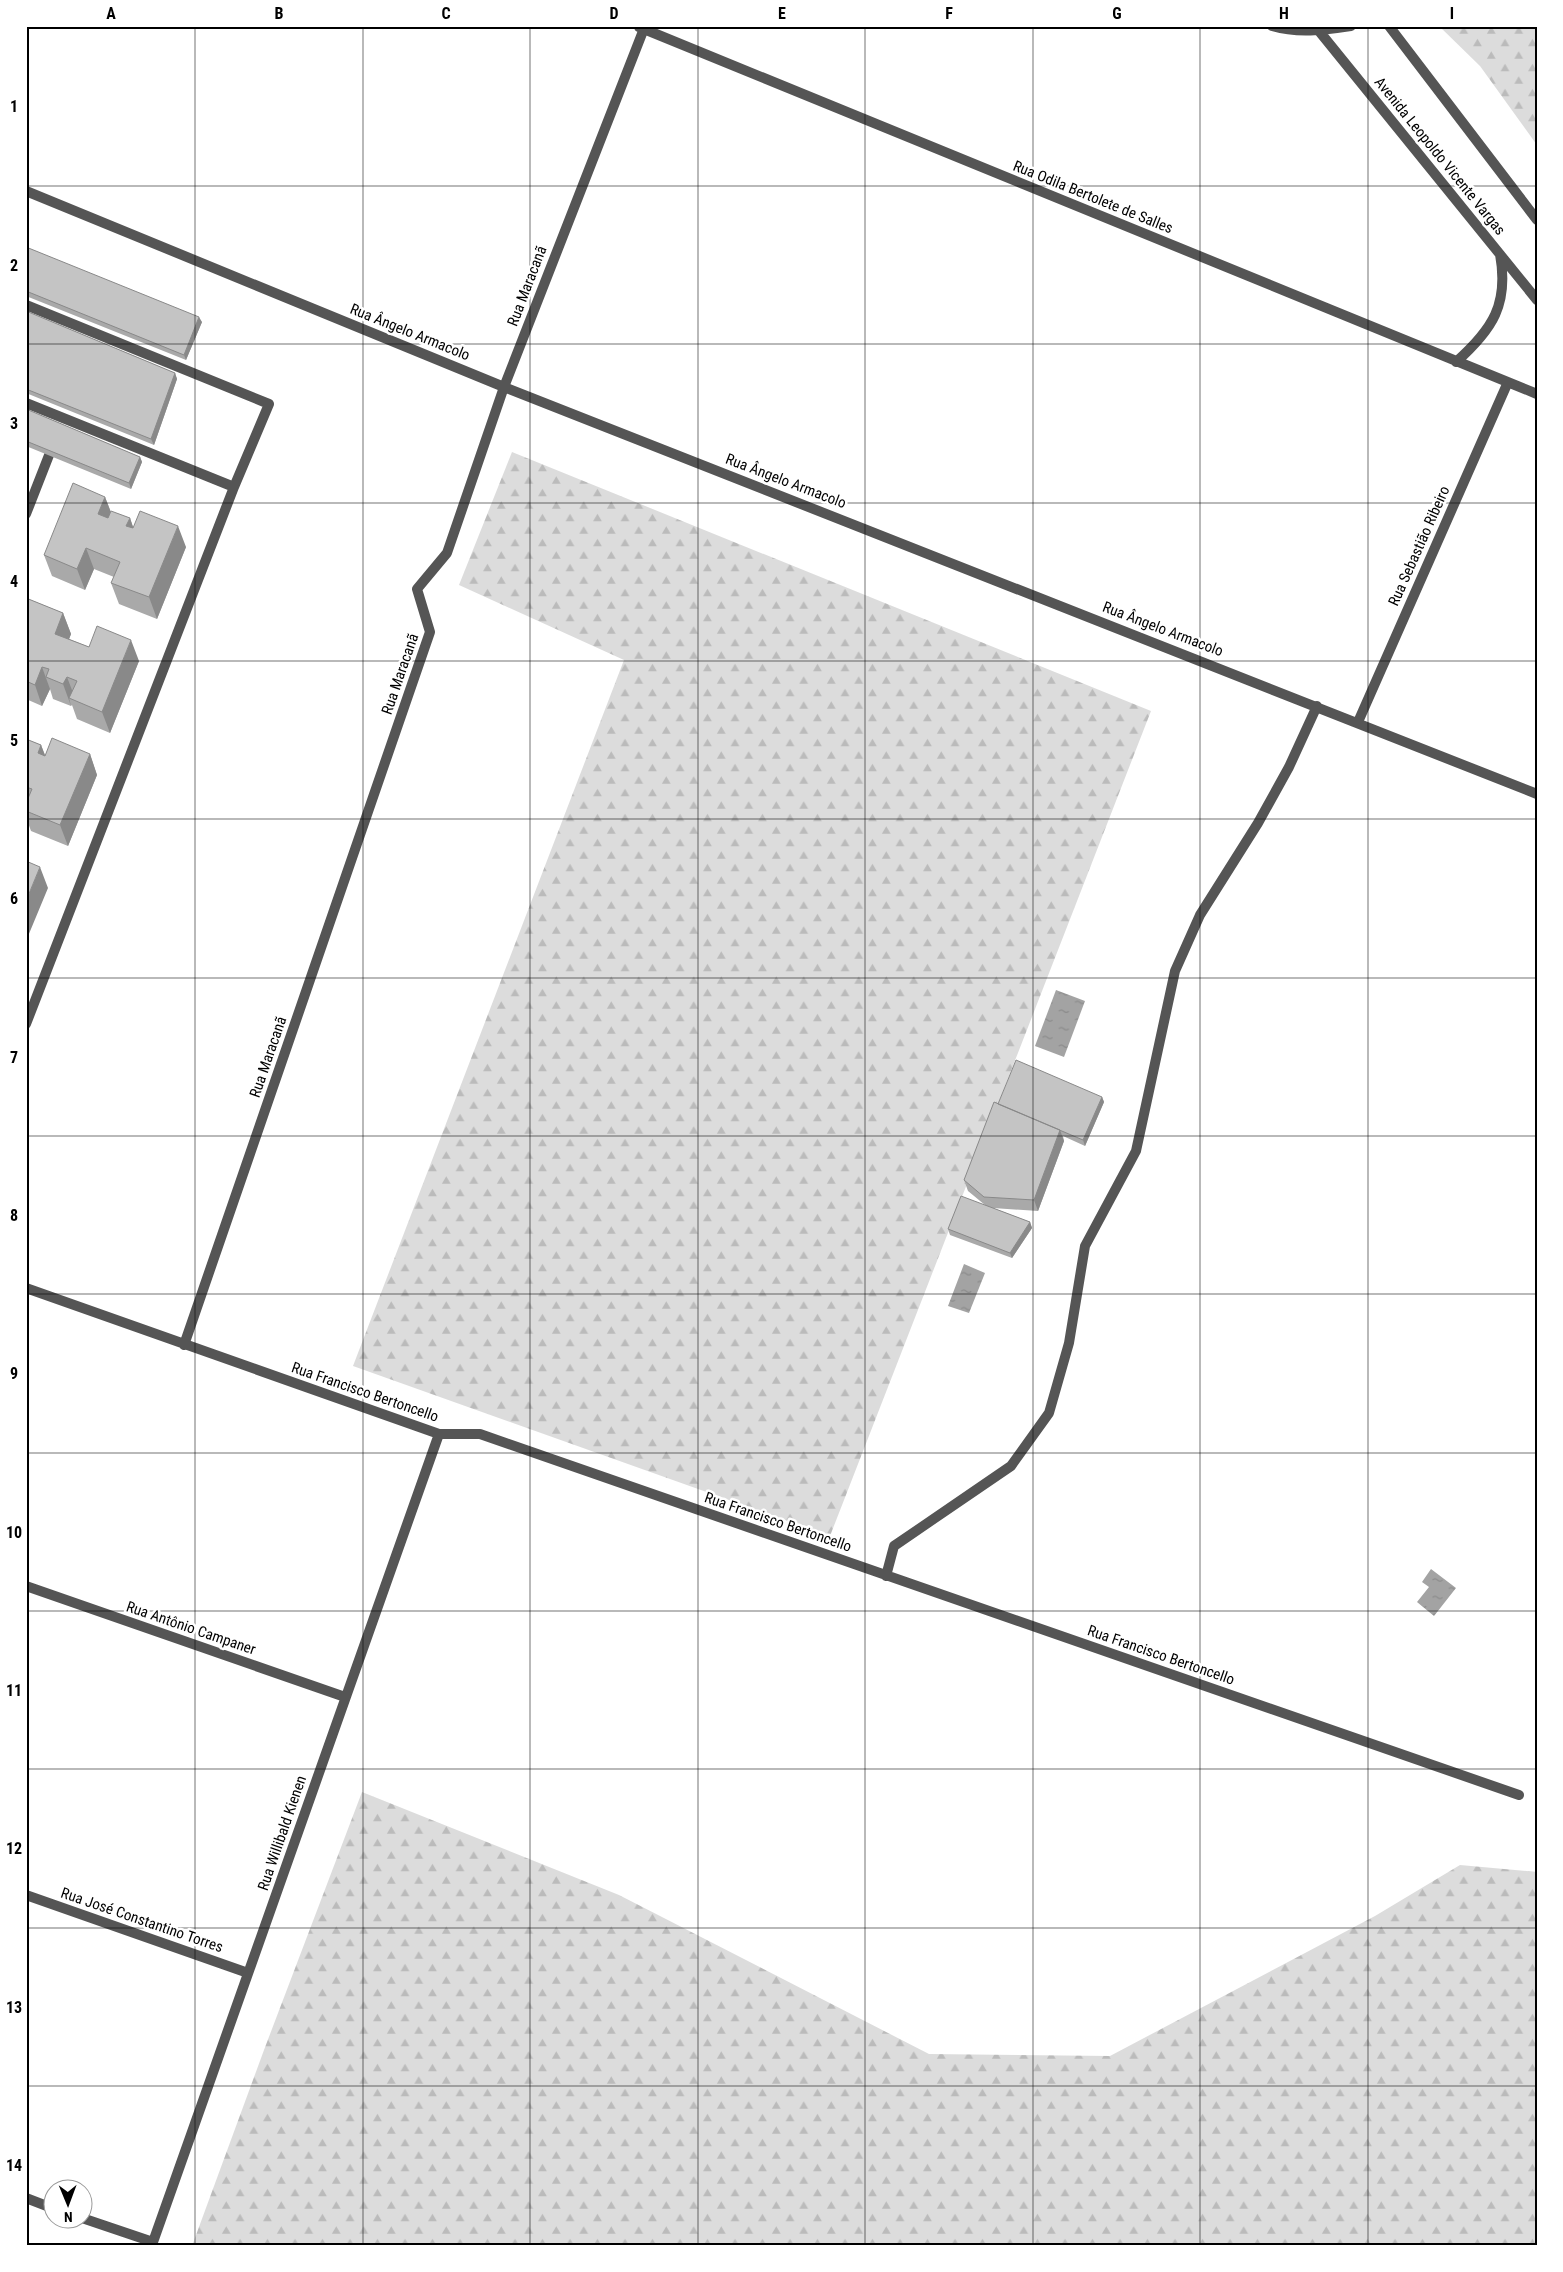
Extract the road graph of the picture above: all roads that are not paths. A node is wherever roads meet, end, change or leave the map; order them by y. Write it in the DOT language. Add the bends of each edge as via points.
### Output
graph roads {
  1 [pos="1272,26"];
  2 [pos="1352,26"];
  3 [pos="1389,26"];
  4 [pos="642,27"];
  5 [pos="1319,31"];
  6 [pos="26,191"];
  7 [pos="1537,220"];
  8 [pos="1500,253"];
  9 [pos="1537,300"];
  10 [pos="26,305"];
  11 [pos="1456,362"];
  12 [pos="1508,382"];
  13 [pos="504,386"];
  14 [pos="1537,394"];
  15 [pos="26,403"];
  16 [pos="60,427"];
  17 [pos="234,487"];
  18 [pos="26,514"];
  19 [pos="1317,706"];
  20 [pos="1358,722"];
  21 [pos="1537,794"];
  22 [pos="26,1024"];
  23 [pos="26,1288"];
  24 [pos="184,1345"];
  25 [pos="439,1434"];
  26 [pos="886,1576"];
  27 [pos="26,1586"];
  28 [pos="346,1697"];
  29 [pos="1519,1795"];
  30 [pos="26,1895"];
  31 [pos="248,1973"];
  32 [pos="26,2198"];
  33 [pos="42,2204"];
  34 [pos="92,2221"];
  1 -- 5 [label="street"];
  2 -- 5 [label="street"];
  3 -- 7 [label="street"];
  4 -- 11 [label="street, Rua Odila Bertolete de Salles"];
  4 -- 13 [label="street, Rua Maracanã"];
  5 -- 8 [label="street, Avenida Leopoldo Vicente Vargas"];
  6 -- 13 [label="street, Rua Ângelo Armacolo"];
  8 -- 9 [label="street, Avenida Leopoldo Vicente Vargas"];
  8 -- 11 [label="street" via="1504,276 1502,298 1489,326"];
  10 -- 17 [label="street" via="269,404"];
  11 -- 12 [label="street, Rua Odila Bertolete de Salles"];
  12 -- 14 [label="street, Rua Odila Bertolete de Salles"];
  12 -- 20 [label="street, Rua Sebastião Ribeiro"];
  13 -- 19 [label="street, Rua Ângelo Armacolo"];
  13 -- 24 [label="street, Rua Maracanã" via="447,552 417,589 430,632"];
  15 -- 16 [label="street"];
  16 -- 17 [label="street"];
  16 -- 18 [label="street"];
  17 -- 22 [label="street"];
  19 -- 20 [label="street, Rua Ângelo Armacolo"];
  19 -- 26 [label="street" via="1258,823 1200,915 1175,971 1136,1151 1085,1246 1069,1343 1049,1413 1011,1466 894,1546"];
  20 -- 21 [label="street, Rua Ângelo Armacolo"];
  23 -- 24 [label="street, Rua Francisco Bertoncello"];
  24 -- 25 [label="street, Rua Francisco Bertoncello"];
  25 -- 26 [label="street, Rua Francisco Bertoncello" via="480,1434"];
  25 -- 28 [label="street, Rua Willibald Kienen"];
  26 -- 29 [label="street, Rua Francisco Bertoncello"];
  27 -- 28 [label="street, Rua Antônio Campaner"];
  28 -- 31 [label="street, Rua Willibald Kienen"];
  30 -- 31 [label="street, Rua José Constantino Torres"];
  31 -- 34 [label="street, Rua Willibald Kienen" via="153,2242"];
  32 -- 33 [label="street"];
}
